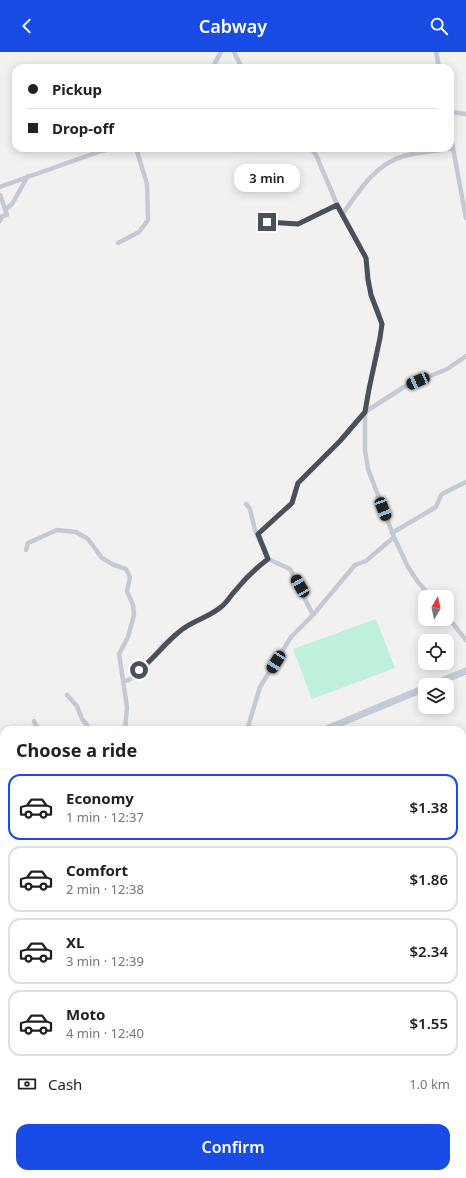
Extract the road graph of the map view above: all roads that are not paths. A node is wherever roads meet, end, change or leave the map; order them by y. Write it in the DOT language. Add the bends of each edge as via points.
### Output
graph roads {
  1 [pos="221,52"];
  2 [pos="234,52"];
  3 [pos="436,52"];
  4 [pos="214,64"];
  5 [pos="240,64"];
  6 [pos="438,64"];
  7 [pos="454,112"];
  8 [pos="466,114"];
  9 [pos="98,152"];
  10 [pos="137,152"];
  11 [pos="314,152"];
  12 [pos="428,152"];
  13 [pos="454,152"];
  14 [pos="28,176"];
  15 [pos="0,186"];
  16 [pos="0,195"];
  17 [pos="337,205"];
  18 [pos="5,210"];
  19 [pos="342,215"];
  20 [pos="466,218"];
  21 [pos="0,221"];
  22 [pos="267,222"];
  23 [pos="118,243"];
  24 [pos="466,356"];
  25 [pos="365,412"];
  26 [pos="466,482"];
  27 [pos="246,504"];
  28 [pos="258,534"];
  29 [pos="393,535"];
  30 [pos="26,550"];
  31 [pos="268,559"];
  32 [pos="425,590"];
  33 [pos="313,615"];
  34 [pos="454,625"];
  35 [pos="466,640"];
  36 [pos="466,671"];
  37 [pos="449,678"];
  38 [pos="123,682"];
  39 [pos="418,691"];
  40 [pos="68,695"];
  41 [pos="34,721"];
  42 [pos="36,726"];
  43 [pos="87,726"];
  44 [pos="125,726"];
  45 [pos="248,726"];
  46 [pos="334,726"];
  1 -- 4 [label="street"];
  2 -- 5 [label="street"];
  3 -- 6 [label="street"];
  7 -- 8 [label="street"];
  9 -- 14 [label="street"];
  10 -- 23 [label="street" via="147,184 148,220 139,232"];
  11 -- 17 [label="street"];
  12 -- 19 [label="street" via="404,156 384,166 363,185"];
  13 -- 20 [label="street"];
  14 -- 15 [label="street"];
  14 -- 18 [label="street" via="12,204"];
  16 -- 18 [label="street"];
  17 -- 19 [label="street"];
  17 -- 22 [label="street" via="298,224"];
  18 -- 21 [label="street" via="7,215 2,216"];
  19 -- 25 [label="street" via="366,258 371,295 382,324"];
  24 -- 25 [label="street" via="447,368 404,387"];
  25 -- 28 [label="street" via="298,483 292,503"];
  25 -- 29 [label="street" via="368,469"];
  26 -- 29 [label="street" via="441,495 436,507"];
  27 -- 28 [label="street"];
  28 -- 31 [label="street"];
  29 -- 32 [label="street" via="408,567"];
  29 -- 33 [label="street" via="366,561 355,565"];
  30 -- 38 [label="street" via="28,543 57,530 76,532 88,538 102,558 126,569 130,577 127,591 134,615 128,638 119,654"];
  31 -- 33 [label="street" via="290,569"];
  31 -- 38 [label="street" via="248,575 220,608 179,631 133,678"];
  33 -- 45 [label="street" via="291,637 260,687"];
  34 -- 35 [label="street"];
  36 -- 37 [label="main road"];
  38 -- 44 [label="street" via="127,707"];
  39 -- 46 [label="main road"];
  40 -- 43 [label="street"];
  41 -- 42 [label="street"];
}
